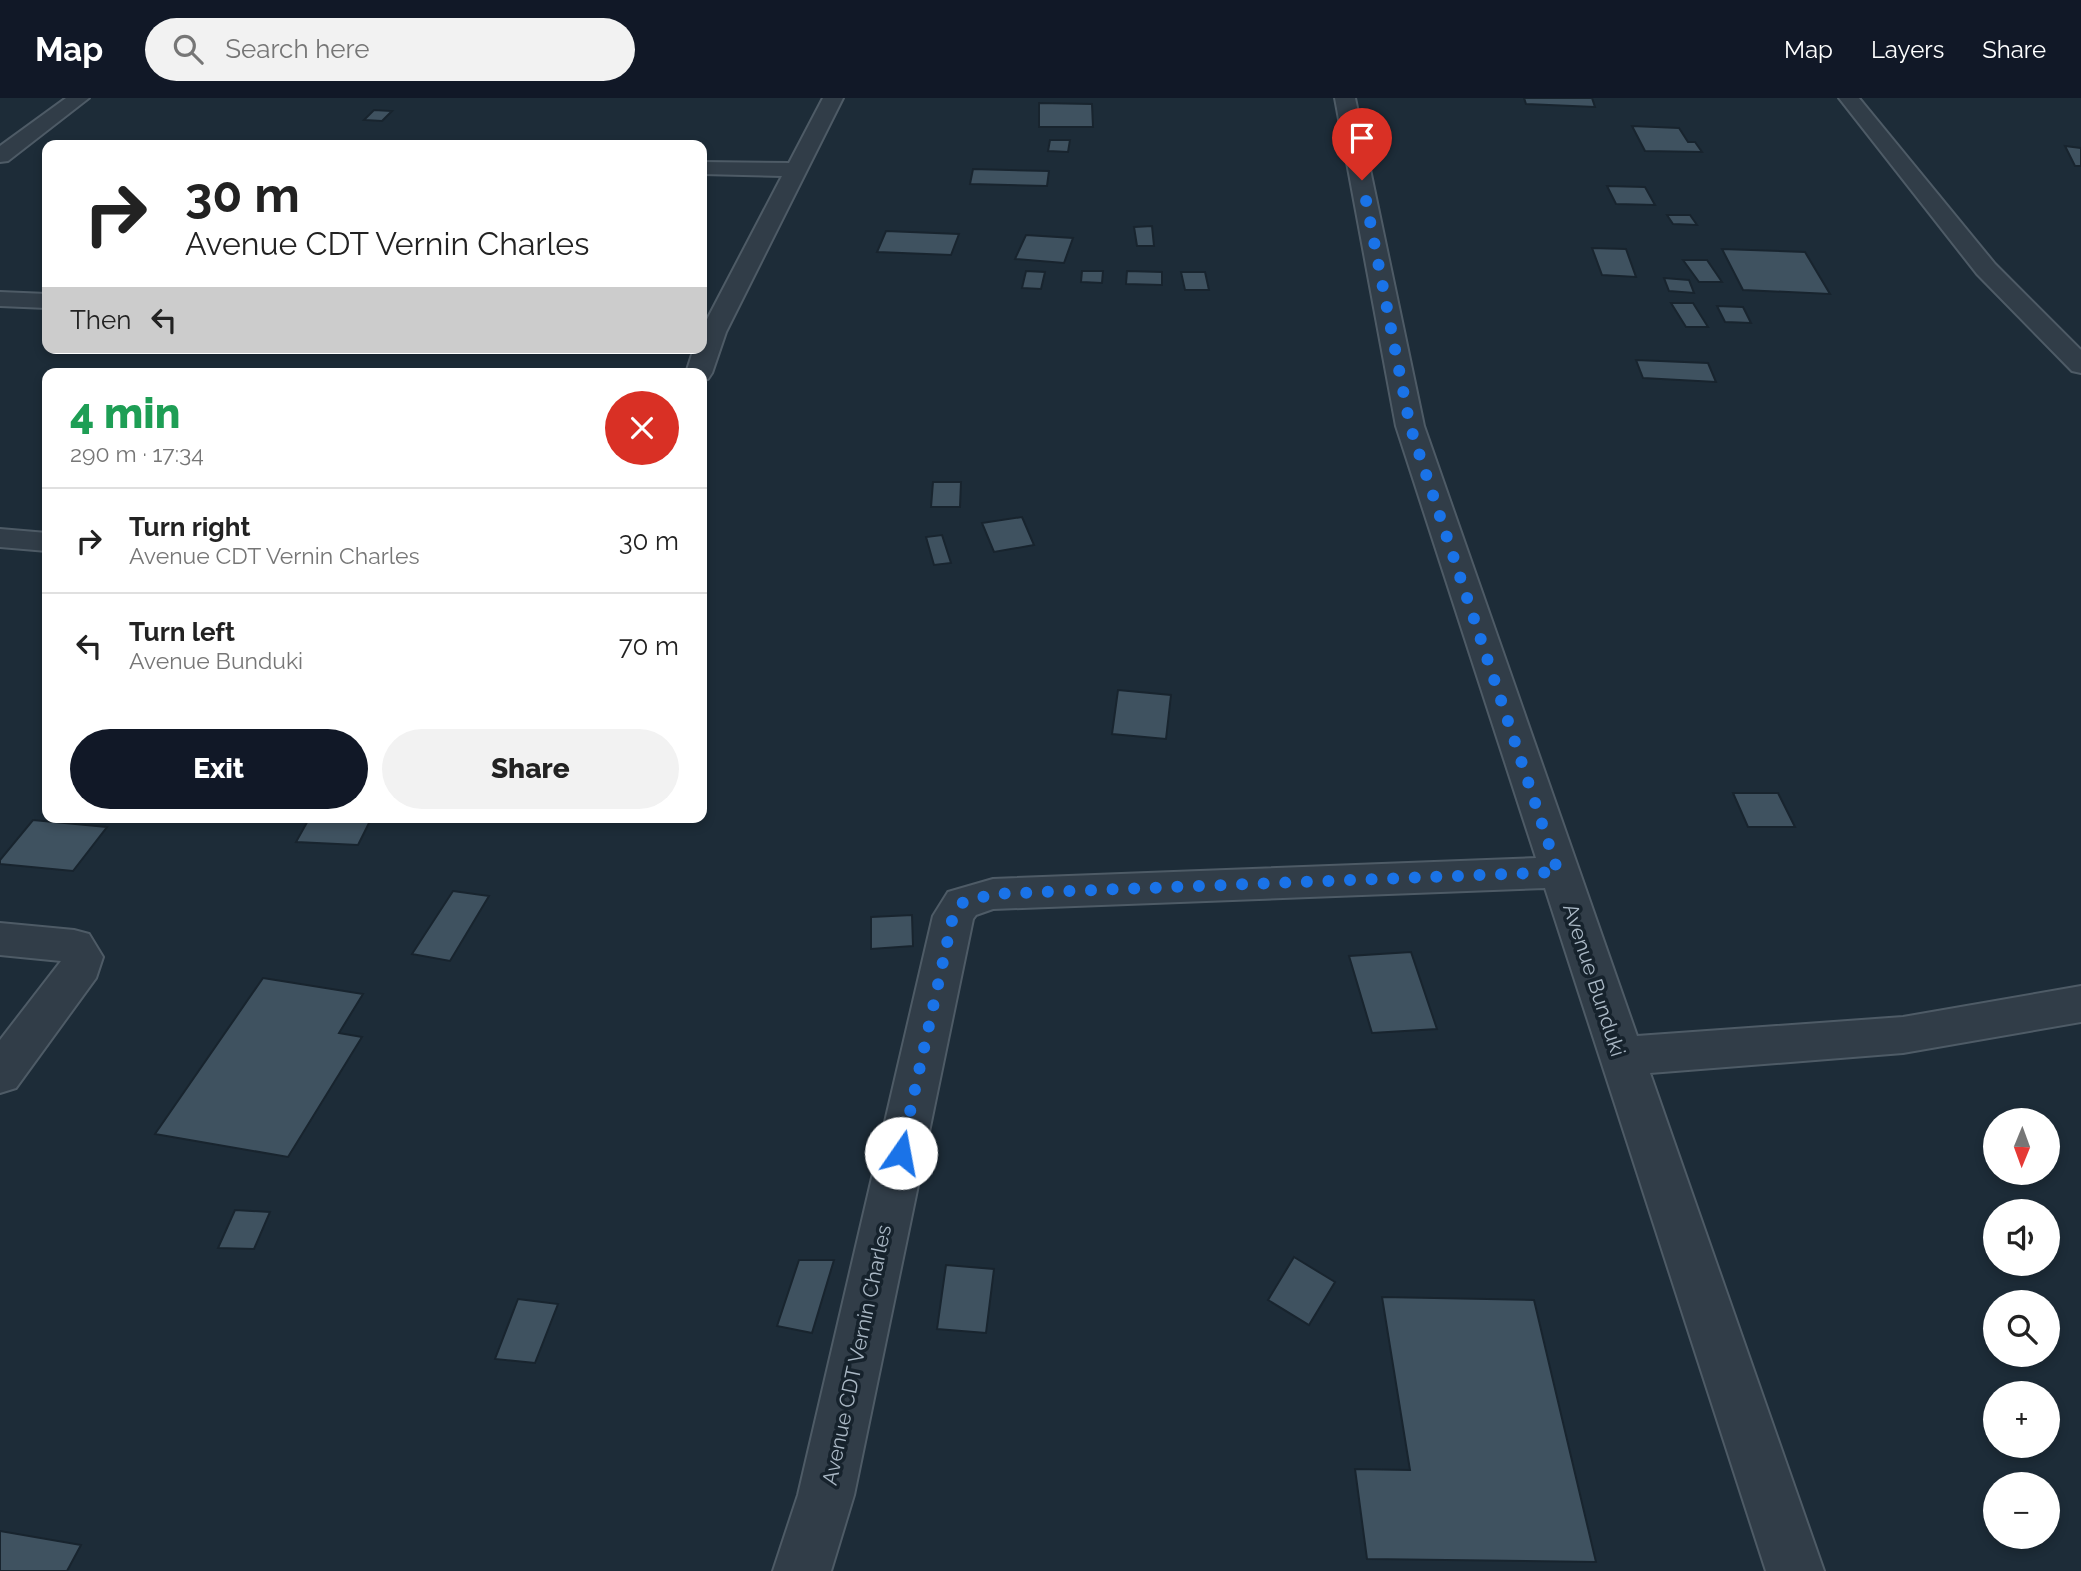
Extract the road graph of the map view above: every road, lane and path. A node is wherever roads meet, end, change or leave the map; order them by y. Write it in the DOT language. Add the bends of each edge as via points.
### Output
graph roads {
  1 [pos="79,98"];
  2 [pos="832,98"];
  3 [pos="1345,98"];
  4 [pos="1849,98"];
  5 [pos="0,156"];
  6 [pos="707,168"];
  7 [pos="796,170"];
  8 [pos="0,299"];
  9 [pos="42,301"];
  10 [pos="707,348"];
  11 [pos="2081,365"];
  12 [pos="0,538"];
  13 [pos="42,542"];
  14 [pos="1558,872"];
  15 [pos="0,939"];
  16 [pos="2081,1003"];
  17 [pos="1620,1056"];
  18 [pos="0,1074"];
  19 [pos="802,1571"];
  20 [pos="1795,1571"];
  1 -- 5 [label="street"];
  2 -- 7 [label="street"];
  3 -- 14 [label="street, Avenue Bunduki" via="1410,426"];
  4 -- 11 [label="street" via="1986,268"];
  6 -- 7 [label="street"];
  7 -- 10 [label="street"];
  8 -- 9 [label="street"];
  12 -- 13 [label="street"];
  14 -- 17 [label="street, Avenue Bunduki"];
  14 -- 19 [label="street, Avenue CDT Vernin Charles" via="993,894 962,903 953,916 826,1495"];
  15 -- 18 [label="street" via="74,946 82,957 81,966"];
  16 -- 17 [label="street" via="1903,1035"];
  17 -- 20 [label="street, Avenue Bunduki"];
}
